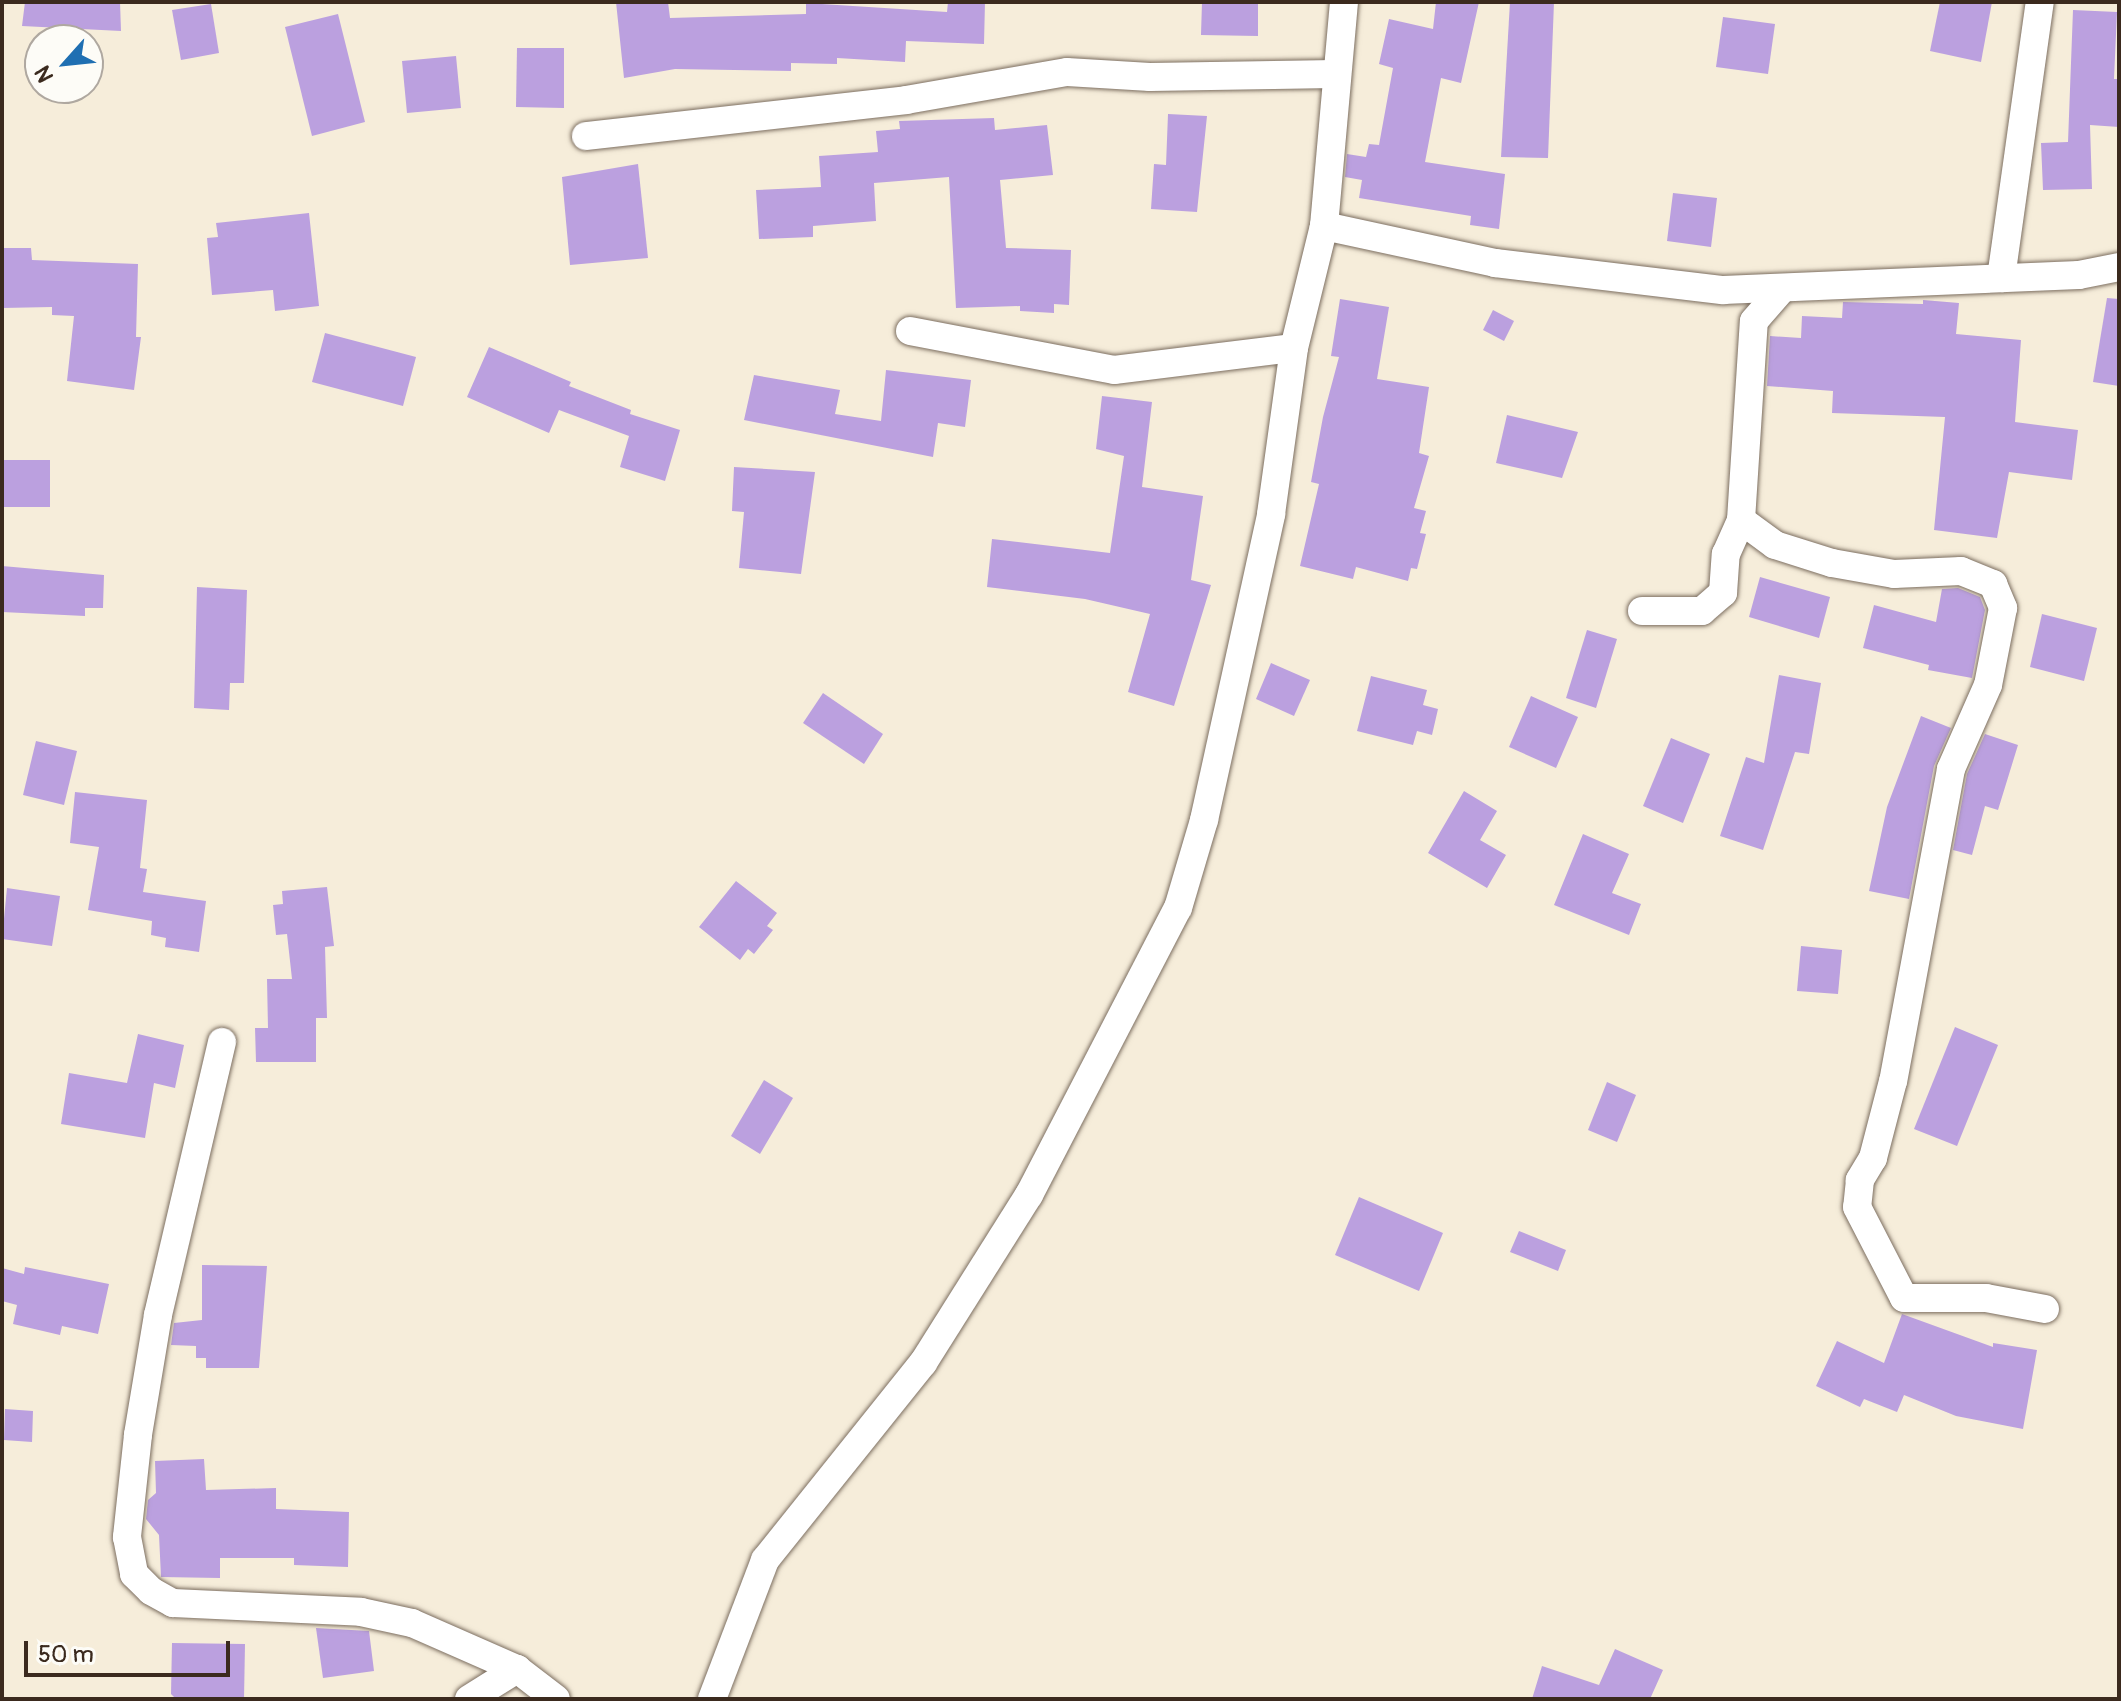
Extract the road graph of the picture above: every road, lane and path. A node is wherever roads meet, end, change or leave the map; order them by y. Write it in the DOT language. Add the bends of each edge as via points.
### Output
graph roads {
  1 [pos="1344,2"];
  2 [pos="2040,2"];
  3 [pos="1335,74"];
  4 [pos="586,136"];
  5 [pos="1324,226"];
  6 [pos="2119,267"];
  7 [pos="2001,278"];
  8 [pos="1782,289"];
  9 [pos="1723,290"];
  10 [pos="1754,321"];
  11 [pos="910,331"];
  12 [pos="1294,348"];
  13 [pos="1741,520"];
  14 [pos="1642,611"];
  15 [pos="222,1042"];
  16 [pos="2045,1309"];
  17 [pos="517,1669"];
  18 [pos="469,1699"];
  19 [pos="556,1699"];
  20 [pos="712,1699"];
  1 -- 3 [label="street"];
  2 -- 7 [label="street"];
  3 -- 4 [label="street" via="1150,77 1067,72 906,100"];
  3 -- 5 [label="street"];
  5 -- 9 [label="street" via="1495,263"];
  5 -- 12 [label="street"];
  6 -- 7 [label="street" via="2079,275"];
  7 -- 8 [label="street"];
  8 -- 9 [label="street"];
  8 -- 10 [label="street"];
  9 -- 10 [label="street"];
  10 -- 13 [label="street"];
  11 -- 12 [label="street" via="1114,370"];
  12 -- 20 [label="street" via="1271,514 1204,820 1178,908 1029,1195 932,1351 827,1489 765,1560"];
  13 -- 14 [label="street" via="1726,554 1723,593 1714,602 1702,611"];
  13 -- 16 [label="street" via="1775,545 1832,563 1894,574 1961,571 1993,584 2003,608 1988,685 1951,769 1890,1095 1873,1158 1860,1180 1857,1207 1904,1298 1986,1298"];
  15 -- 17 [label="street" via="158,1315 127,1537 134,1574 173,1603 361,1612 412,1623"];
  17 -- 18 [label="street"];
  17 -- 19 [label="street"];
}
